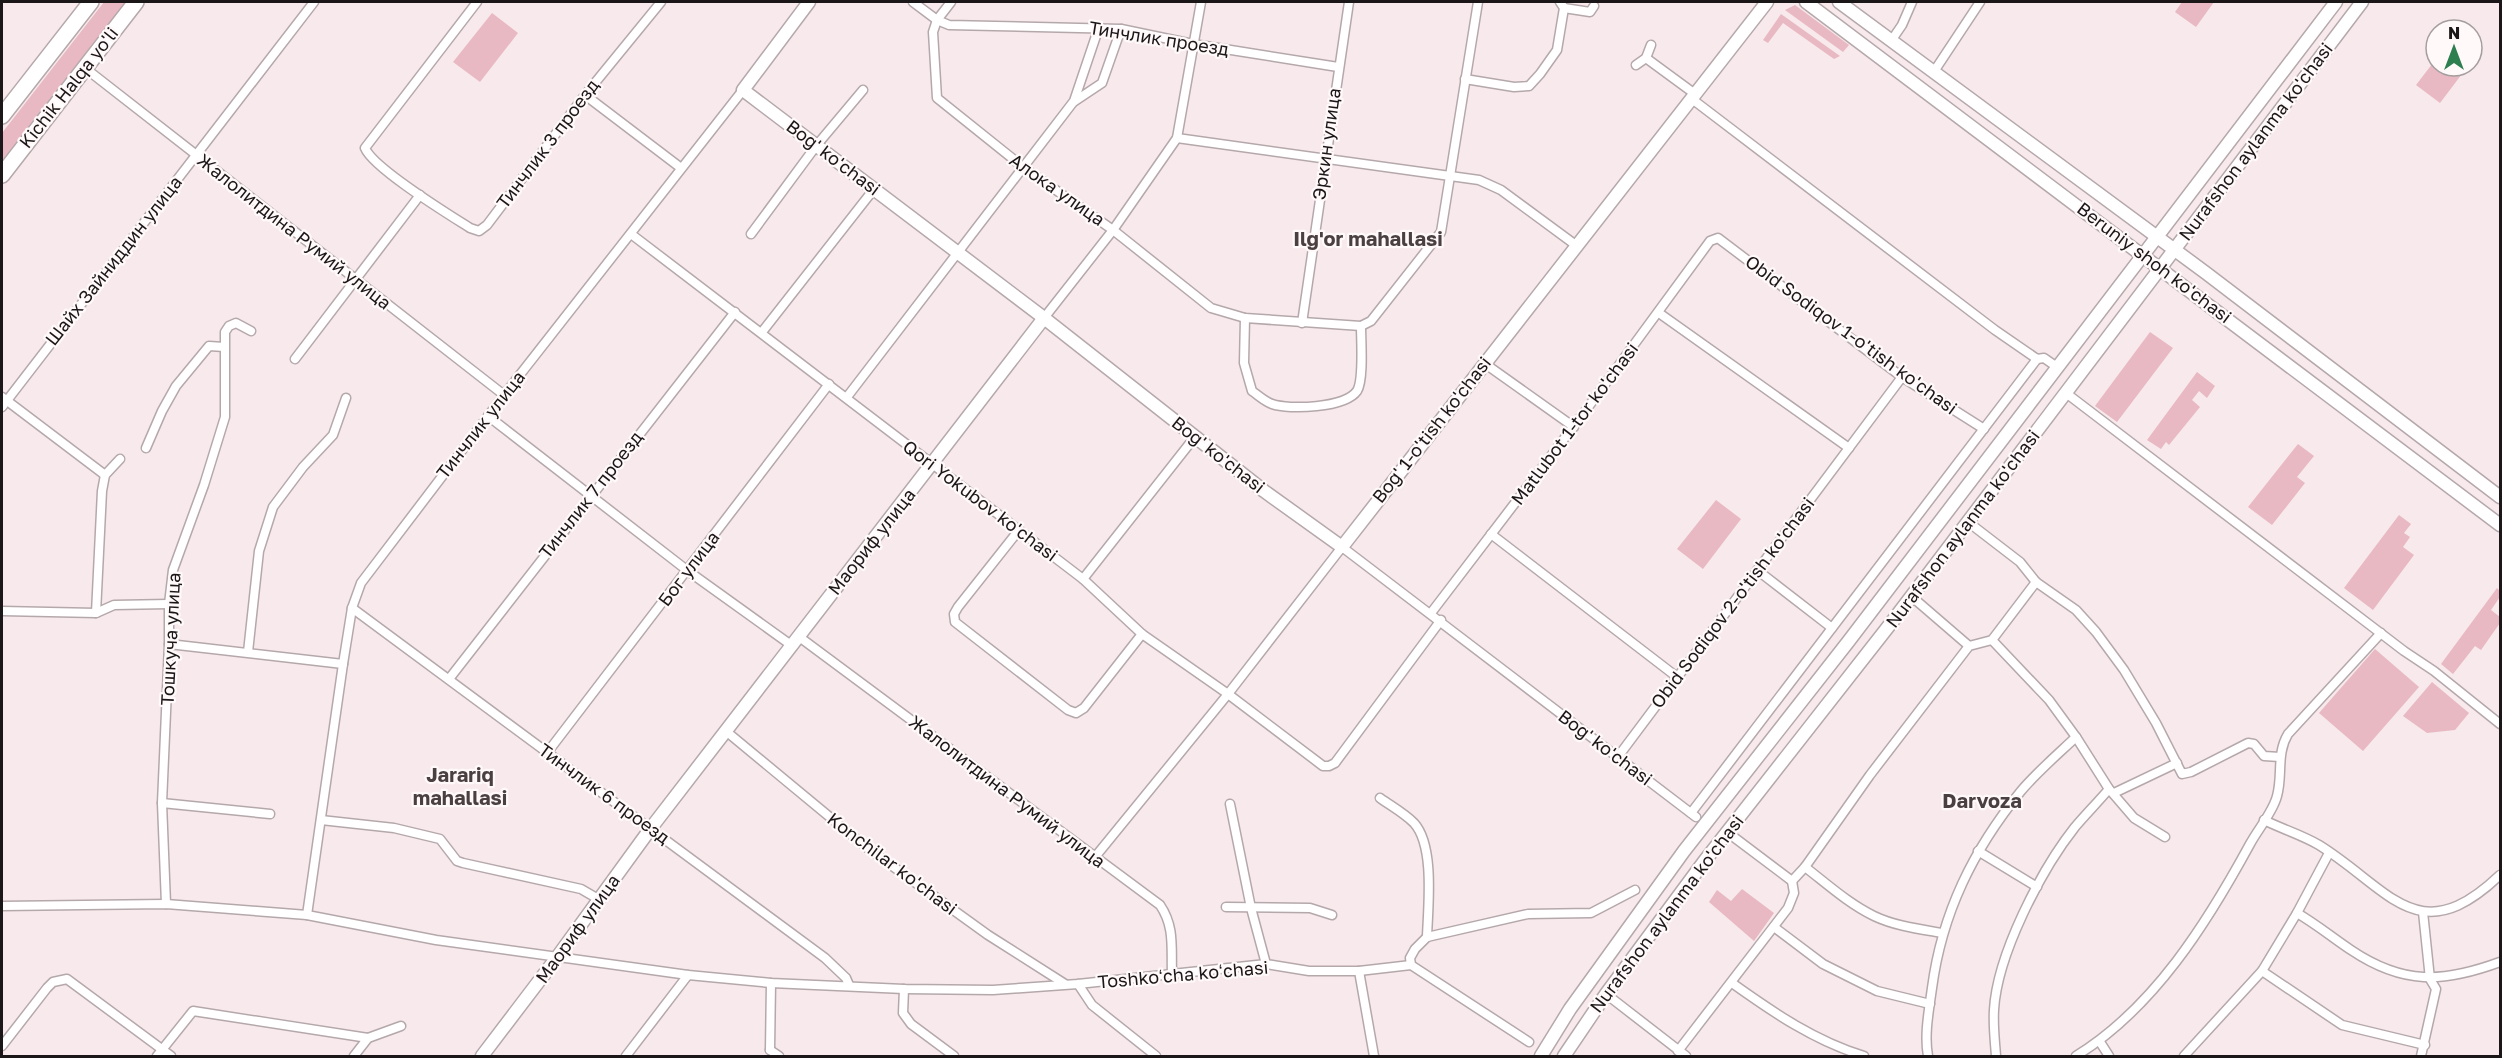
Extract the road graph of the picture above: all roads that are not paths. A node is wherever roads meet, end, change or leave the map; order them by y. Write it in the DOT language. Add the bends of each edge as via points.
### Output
graph roads {
  1 [pos="91,2"];
  2 [pos="136,2"];
  3 [pos="314,2"];
  4 [pos="463,2"];
  5 [pos="661,2"];
  6 [pos="809,2"];
  7 [pos="913,2"];
  8 [pos="951,2"];
  9 [pos="1201,2"];
  10 [pos="1349,2"];
  11 [pos="1478,2"];
  12 [pos="1767,2"];
  13 [pos="1806,2"];
  14 [pos="1839,2"];
  15 [pos="1980,2"];
  16 [pos="2335,2"];
  17 [pos="2362,2"];
  18 [pos="474,5"];
  19 [pos="1562,5"];
  20 [pos="1910,5"];
  21 [pos="1594,6"];
  22 [pos="2352,16"];
  23 [pos="937,20"];
  24 [pos="1099,27"];
  25 [pos="1121,29"];
  26 [pos="1891,41"];
  27 [pos="1193,44"];
  28 [pos="1651,45"];
  29 [pos="1646,58"];
  30 [pos="1636,65"];
  31 [pos="1338,67"];
  32 [pos="2286,67"];
  33 [pos="85,68"];
  34 [pos="1933,73"];
  35 [pos="1465,79"];
  36 [pos="2302,80"];
  37 [pos="742,90"];
  38 [pos="863,90"];
  39 [pos="585,94"];
  40 [pos="1694,97"];
  41 [pos="1074,101"];
  42 [pos="4,108"];
  43 [pos="1177,138"];
  44 [pos="816,146"];
  45 [pos="195,155"];
  46 [pos="1325,159"];
  47 [pos="1023,167"];
  48 [pos="681,168"];
  49 [pos="2,175"];
  50 [pos="1450,176"];
  51 [pos="874,189"];
  52 [pos="420,195"];
  53 [pos="1113,230"];
  54 [pos="631,234"];
  55 [pos="751,234"];
  56 [pos="2157,236"];
  57 [pos="1718,238"];
  58 [pos="1577,246"];
  59 [pos="2175,249"];
  60 [pos="958,253"];
  61 [pos="2143,255"];
  62 [pos="2161,268"];
  63 [pos="354,279"];
  64 [pos="735,312"];
  65 [pos="1659,313"];
  66 [pos="1044,318"];
  67 [pos="1245,318"];
  68 [pos="1302,323"];
  69 [pos="1361,326"];
  70 [pos="251,331"];
  71 [pos="762,332"];
  72 [pos="224,347"];
  73 [pos="295,358"];
  74 [pos="2037,358"];
  75 [pos="1484,363"];
  76 [pos="2057,368"];
  77 [pos="1902,376"];
  78 [pos="829,384"];
  79 [pos="2066,393"];
  80 [pos="504,394"];
  81 [pos="846,397"];
  82 [pos="346,398"];
  83 [pos="3,402"];
  84 [pos="488,416"];
  85 [pos="1574,427"];
  86 [pos="1984,429"];
  87 [pos="1194,438"];
  88 [pos="146,448"];
  89 [pos="1849,448"];
  90 [pos="1994,450"];
  91 [pos="120,459"];
  92 [pos="2013,464"];
  93 [pos="932,465"];
  94 [pos="105,474"];
  95 [pos="590,496"];
  96 [pos="2500,497"];
  97 [pos="1968,522"];
  98 [pos="2500,525"];
  99 [pos="1019,530"];
  100 [pos="1491,534"];
  101 [pos="1342,547"];
  102 [pos="1757,570"];
  103 [pos="688,571"];
  104 [pos="1083,579"];
  105 [pos="2036,582"];
  106 [pos="1911,596"];
  107 [pos="169,604"];
  108 [pos="1877,604"];
  109 [pos="352,608"];
  110 [pos="2,611"];
  111 [pos="96,613"];
  112 [pos="1431,613"];
  113 [pos="1895,618"];
  114 [pos="1441,620"];
  115 [pos="1832,628"];
  116 [pos="2381,633"];
  117 [pos="1142,634"];
  118 [pos="1992,640"];
  119 [pos="794,641"];
  120 [pos="170,644"];
  121 [pos="1969,646"];
  122 [pos="248,652"];
  123 [pos="343,664"];
  124 [pos="1677,677"];
  125 [pos="449,679"];
  126 [pos="1228,694"];
  127 [pos="2500,724"];
  128 [pos="727,732"];
  129 [pos="2076,737"];
  130 [pos="547,753"];
  131 [pos="2280,757"];
  132 [pos="1617,758"];
  133 [pos="2177,763"];
  134 [pos="2112,791"];
  135 [pos="1380,798"];
  136 [pos="162,803"];
  137 [pos="1230,804"];
  138 [pos="270,814"];
  139 [pos="321,820"];
  140 [pos="2264,820"];
  141 [pos="651,828"];
  142 [pos="1727,832"];
  143 [pos="2165,837"];
  144 [pos="1978,851"];
  145 [pos="2329,853"];
  146 [pos="1095,857"];
  147 [pos="1805,867"];
  148 [pos="2500,875"];
  149 [pos="1792,880"];
  150 [pos="2037,887"];
  151 [pos="1635,890"];
  152 [pos="600,900"];
  153 [pos="166,904"];
  154 [pos="2,906"];
  155 [pos="1226,907"];
  156 [pos="1251,908"];
  157 [pos="2423,912"];
  158 [pos="2297,913"];
  159 [pos="307,915"];
  160 [pos="1332,915"];
  161 [pos="1774,927"];
  162 [pos="1942,933"];
  163 [pos="1427,937"];
  164 [pos="558,957"];
  165 [pos="2500,962"];
  166 [pos="1266,964"];
  167 [pos="1411,965"];
  168 [pos="1359,971"];
  169 [pos="2262,971"];
  170 [pos="1172,974"];
  171 [pos="688,975"];
  172 [pos="2430,979"];
  173 [pos="771,983"];
  174 [pos="1732,983"];
  175 [pos="1065,984"];
  176 [pos="1078,984"];
  177 [pos="849,985"];
  178 [pos="904,989"];
  179 [pos="1606,994"];
  180 [pos="1930,1004"];
  181 [pos="401,1026"];
  182 [pos="368,1038"];
  183 [pos="1529,1042"];
  184 [pos="2100,1042"];
  185 [pos="2425,1045"];
  186 [pos="2,1046"];
  187 [pos="160,1053"];
  188 [pos="767,1053"];
  189 [pos="1682,1054"];
  190 [pos="171,1056"];
  191 [pos="354,1056"];
  192 [pos="482,1056"];
  193 [pos="626,1056"];
  194 [pos="779,1056"];
  195 [pos="954,1056"];
  196 [pos="1156,1056"];
  197 [pos="1374,1056"];
  198 [pos="1541,1056"];
  199 [pos="1564,1056"];
  200 [pos="1864,1056"];
  201 [pos="1928,1056"];
  202 [pos="1996,1056"];
  203 [pos="2076,1056"];
  204 [pos="2109,1056"];
  205 [pos="2184,1056"];
  206 [pos="2421,1056"];
  1 -- 42 [label="highway, Kichik Halqa yo'li"];
  2 -- 33 [label="highway, Kichik Halqa yo'li"];
  3 -- 45 [label="street, Шайх Зайниддин улица"];
  4 -- 18 [label="street"];
  5 -- 39 [label="street, Тинчлик 3 проезд"];
  6 -- 37 [label="main road, Тинчлик улица"];
  7 -- 23 [label="street, Тинчлик проезд"];
  8 -- 23 [label="street"];
  9 -- 27 [label="street, Маориф улица"];
  10 -- 31 [label="street, Эркин улица"];
  11 -- 35 [label="street"];
  12 -- 40 [label="main road, Bog' 1-o'tish ko'chasi"];
  13 -- 61 [label="main road, Beruniy shoh ko'chasi"];
  14 -- 26 [label="main road, Beruniy shoh ko'chasi"];
  15 -- 34 [label="street"];
  16 -- 22 [label="main road"];
  16 -- 32 [label="main road, Nurafshon aylanma ko'chasi"];
  17 -- 22 [label="main road, Nurafshon aylanma ko'chasi"];
  18 -- 52 [label="street, Тинчлик 3 проезд" via="365,148 370,157"];
  19 -- 21 [label="street" via="1590,12"];
  19 -- 35 [label="street" via="1557,50 1529,86"];
  20 -- 26 [label="street"];
  22 -- 36 [label="main road, Nurafshon aylanma ko'chasi"];
  23 -- 24 [label="street, Тинчлик проезд" via="949,25"];
  23 -- 47 [label="street, Алока улица" via="932,42 937,98"];
  24 -- 25 [label="street, Тинчлик проезд"];
  24 -- 41 [label="street"];
  25 -- 27 [label="street, Тинчлик проезд"];
  25 -- 41 [label="street" via="1102,83"];
  26 -- 34 [label="main road, Beruniy shoh ko'chasi"];
  27 -- 31 [label="street, Тинчлик проезд"];
  27 -- 43 [label="street, Маориф улица"];
  28 -- 29 [label="street"];
  29 -- 30 [label="street"];
  29 -- 40 [label="street"];
  31 -- 46 [label="street, Эркин улица"];
  32 -- 36 [label="main road" via="2298,68"];
  32 -- 56 [label="main road, Nurafshon aylanma ko'chasi"];
  33 -- 45 [label="street, Жалолитдина Румий улица"];
  33 -- 49 [label="highway, Kichik Halqa yo'li"];
  34 -- 56 [label="main road, Beruniy shoh ko'chasi"];
  35 -- 50 [label="street"];
  36 -- 59 [label="main road, Nurafshon aylanma ko'chasi"];
  37 -- 44 [label="main road, Bog' ko'chasi"];
  37 -- 48 [label="street, Тинчлик улица"];
  38 -- 44 [label="street"];
  39 -- 48 [label="street"];
  39 -- 52 [label="street, Тинчлик 3 проезд" via="484,229 474,231"];
  40 -- 58 [label="main road, Bog' 1-o'tish ko'chasi"];
  40 -- 74 [label="street" via="1995,330"];
  41 -- 47 [label="street"];
  43 -- 46 [label="street"];
  43 -- 53 [label="street, Маориф улица"];
  44 -- 51 [label="main road, Bog' ko'chasi"];
  44 -- 55 [label="street"];
  45 -- 63 [label="street, Жалолитдина Румий улица"];
  45 -- 83 [label="street, Шайх Зайниддин улица"];
  46 -- 50 [label="street"];
  46 -- 68 [label="street, Эркин улица"];
  47 -- 53 [label="street, Алока улица"];
  47 -- 60 [label="street"];
  48 -- 54 [label="street, Тинчлик улица"];
  50 -- 58 [label="street" via="1490,184"];
  50 -- 69 [label="street" via="1441,232 1371,321"];
  51 -- 60 [label="main road, Bog' ko'chasi"];
  51 -- 71 [label="street"];
  52 -- 63 [label="street"];
  53 -- 66 [label="street, Маориф улица"];
  53 -- 67 [label="street, Алока улица" via="1210,308"];
  54 -- 64 [label="street, Qori Yokubov ko'chasi"];
  54 -- 80 [label="street, Тинчлик улица"];
  56 -- 59 [label="main road, Beruniy shoh ko'chasi"];
  56 -- 61 [label="main road, Nurafshon aylanma ko'chasi"];
  57 -- 65 [label="street, Matlubot 1-tor ko'chasi" via="1710,241"];
  57 -- 77 [label="street, Obid Sodiqov 1-o'tish ko'chasi"];
  58 -- 75 [label="main road, Bog' 1-o'tish ko'chasi"];
  59 -- 62 [label="main road, Nurafshon aylanma ko'chasi"];
  59 -- 96 [label="main road, Beruniy shoh ko'chasi"];
  60 -- 66 [label="main road, Bog' ko'chasi"];
  60 -- 81 [label="street"];
  61 -- 62 [label="main road, Beruniy shoh ko'chasi"];
  61 -- 76 [label="main road, Nurafshon aylanma ko'chasi"];
  62 -- 79 [label="main road, Nurafshon aylanma ko'chasi"];
  62 -- 98 [label="main road, Beruniy shoh ko'chasi"];
  63 -- 73 [label="street"];
  63 -- 80 [label="street, Жалолитдина Румий улица"];
  64 -- 71 [label="street, Qori Yokubov ko'chasi"];
  64 -- 95 [label="street, Тинчлик 7 проезд"];
  65 -- 85 [label="street, Matlubot 1-tor ko'chasi"];
  65 -- 89 [label="street"];
  66 -- 87 [label="main road, Bog' ko'chasi"];
  66 -- 93 [label="main road, Маориф улица"];
  67 -- 68 [label="street, Алока улица"];
  67 -- 69 [label="street" via="1244,363 1252,391 1272,404 1290,407 1312,407 1348,398 1356,392 1360,382"];
  68 -- 69 [label="street, Алока улица"];
  70 -- 72 [label="street, Тошкуча улица" via="232,324 225,332"];
  71 -- 78 [label="street, Qori Yokubov ko'chasi"];
  72 -- 88 [label="street" via="209,346 176,386"];
  72 -- 107 [label="street, Тошкуча улица" via="225,417 173,570"];
  74 -- 76 [label="street" via="2044,358"];
  74 -- 86 [label="street"];
  75 -- 85 [label="street"];
  75 -- 101 [label="main road, Bog' 1-o'tish ko'chasi"];
  76 -- 90 [label="main road, Nurafshon aylanma ko'chasi"];
  77 -- 86 [label="street, Obid Sodiqov 1-o'tish ko'chasi"];
  77 -- 89 [label="street, Obid Sodiqov 2-o'tish ko'chasi"];
  78 -- 81 [label="street, Qori Yokubov ko'chasi"];
  78 -- 103 [label="street, Бог улица"];
  79 -- 92 [label="main road, Nurafshon aylanma ko'chasi"];
  79 -- 116 [label="street"];
  80 -- 84 [label="street, Тинчлик улица"];
  81 -- 93 [label="street, Qori Yokubov ko'chasi"];
  82 -- 122 [label="street" via="333,435 273,507 259,552"];
  83 -- 94 [label="street"];
  84 -- 95 [label="street, Жалолитдина Румий улица"];
  84 -- 109 [label="street, Тинчлик улица" via="361,583"];
  85 -- 100 [label="street, Matlubot 1-tor ko'chasi"];
  86 -- 115 [label="street"];
  87 -- 101 [label="main road, Bog' ko'chasi"];
  87 -- 104 [label="street"];
  89 -- 102 [label="street, Obid Sodiqov 2-o'tish ko'chasi"];
  90 -- 92 [label="main road" via="2008,450"];
  90 -- 108 [label="main road, Nurafshon aylanma ko'chasi"];
  91 -- 94 [label="street"];
  92 -- 97 [label="main road, Nurafshon aylanma ko'chasi"];
  93 -- 99 [label="street, Qori Yokubov ko'chasi"];
  93 -- 119 [label="main road, Маориф улица"];
  94 -- 111 [label="street"];
  95 -- 103 [label="street, Жалолитдина Румий улица"];
  95 -- 125 [label="street, Тинчлик 7 проезд"];
  97 -- 105 [label="street" via="2020,562"];
  97 -- 106 [label="main road, Nurafshon aylanma ko'chasi"];
  99 -- 104 [label="street, Qori Yokubov ko'chasi"];
  99 -- 117 [label="street" via="958,607 954,614 956,622 1076,713"];
  100 -- 112 [label="street, Matlubot 1-tor ko'chasi"];
  100 -- 124 [label="street"];
  101 -- 112 [label="street, Bog' ko'chasi"];
  101 -- 126 [label="street, Bog' 1-o'tish ko'chasi"];
  102 -- 115 [label="street"];
  102 -- 124 [label="street, Obid Sodiqov 2-o'tish ko'chasi"];
  103 -- 119 [label="street, Жалолитдина Румий улица"];
  103 -- 130 [label="street, Бог улица"];
  104 -- 117 [label="street, Qori Yokubov ko'chasi"];
  105 -- 118 [label="street"];
  105 -- 133 [label="street" via="2076,610 2097,632 2124,670"];
  106 -- 113 [label="main road, Nurafshon aylanma ko'chasi"];
  106 -- 121 [label="street"];
  107 -- 111 [label="street" via="114,605"];
  107 -- 120 [label="street, Тошкуча улица"];
  108 -- 113 [label="main road" via="1881,617"];
  108 -- 198 [label="main road, Nurafshon aylanma ko'chasi" via="1684,851 1570,1009"];
  109 -- 123 [label="street, Тинчлик улица"];
  109 -- 125 [label="street, Тинчлик 6 проезд"];
  110 -- 111 [label="street"];
  112 -- 114 [label="street, Bog' ko'chasi"];
  113 -- 142 [label="main road, Nurafshon aylanma ko'chasi"];
  114 -- 126 [label="street, Qori Yokubov ko'chasi" via="1329,766 1323,766"];
  114 -- 132 [label="street, Bog' ko'chasi"];
  115 -- 132 [label="street, Bog' ko'chasi" via="1693,815"];
  116 -- 127 [label="street"];
  116 -- 131 [label="street" via="2288,734"];
  117 -- 126 [label="street, Qori Yokubov ko'chasi"];
  118 -- 121 [label="street"];
  118 -- 129 [label="street" via="2049,700"];
  119 -- 128 [label="main road, Маориф улица"];
  119 -- 146 [label="street, Жалолитдина Румий улица"];
  120 -- 122 [label="street"];
  120 -- 136 [label="street, Тошкуча улица"];
  121 -- 147 [label="street"];
  122 -- 123 [label="street"];
  123 -- 139 [label="street, Тинчлик улица"];
  124 -- 132 [label="street, Obid Sodiqov 2-o'tish ko'chasi"];
  125 -- 130 [label="street, Тинчлик 6 проезд"];
  126 -- 146 [label="street, Bog' 1-o'tish ko'chasi"];
  128 -- 141 [label="main road, Маориф улица"];
  128 -- 175 [label="street, Konchilar ko'chasi" via="866,848"];
  129 -- 134 [label="street"];
  129 -- 144 [label="street" via="2021,790"];
  130 -- 141 [label="street, Тинчлик 6 проезд"];
  131 -- 133 [label="street" via="2264,756 2254,744 2248,743 2185,774"];
  131 -- 140 [label="street" via="2277,796"];
  133 -- 134 [label="street"];
  134 -- 143 [label="street" via="2134,818"];
  134 -- 150 [label="street" via="2074,828"];
  135 -- 163 [label="street" via="1415,824 1424,844"];
  136 -- 138 [label="street"];
  136 -- 153 [label="street, Тошкуча улица"];
  137 -- 156 [label="street"];
  139 -- 152 [label="street" via="394,828 440,839 457,861 581,890"];
  139 -- 159 [label="street, Тинчлик улица"];
  140 -- 145 [label="street"];
  140 -- 184 [label="street" via="2218,902 2182,952 2139,1004"];
  141 -- 152 [label="main road, Маориф улица"];
  141 -- 177 [label="street, Тинчлик 6 проезд" via="825,957"];
  142 -- 149 [label="street"];
  142 -- 179 [label="main road, Nurafshon aylanma ko'chasi"];
  144 -- 150 [label="street"];
  144 -- 162 [label="street"];
  145 -- 157 [label="street" via="2395,901"];
  145 -- 158 [label="street"];
  146 -- 170 [label="street, Жалолитдина Румий улица" via="1160,905 1173,939"];
  147 -- 149 [label="street"];
  147 -- 162 [label="street" via="1874,916"];
  148 -- 157 [label="street" via="2458,906"];
  149 -- 161 [label="street" via="1791,901"];
  150 -- 202 [label="street" via="2000,975 1994,1010"];
  151 -- 163 [label="street" via="1592,913 1528,914"];
  152 -- 164 [label="main road, Маориф улица"];
  153 -- 154 [label="street, Toshkoʻcha koʻchasi"];
  153 -- 159 [label="street, Toshkoʻcha koʻchasi"];
  155 -- 156 [label="street"];
  156 -- 160 [label="street" via="1310,908"];
  156 -- 166 [label="street"];
  157 -- 172 [label="street"];
  158 -- 169 [label="street"];
  158 -- 172 [label="street" via="2378,966"];
  159 -- 164 [label="street, Toshkoʻcha koʻchasi" via="436,940"];
  161 -- 174 [label="street"];
  161 -- 180 [label="street" via="1822,964 1877,992"];
  162 -- 180 [label="street"];
  163 -- 167 [label="street" via="1414,949"];
  164 -- 171 [label="street, Toshkoʻcha koʻchasi"];
  164 -- 192 [label="main road, Маориф улица"];
  165 -- 172 [label="street" via="2470,973"];
  166 -- 168 [label="street, Toshkoʻcha koʻchasi" via="1309,971"];
  166 -- 170 [label="street, Toshkoʻcha koʻchasi"];
  167 -- 168 [label="street, Toshkoʻcha koʻchasi"];
  167 -- 183 [label="street"];
  168 -- 197 [label="street"];
  169 -- 185 [label="street" via="2342,1025"];
  169 -- 205 [label="street"];
  170 -- 176 [label="street, Toshkoʻcha koʻchasi"];
  171 -- 173 [label="street, Toshkoʻcha koʻchasi"];
  171 -- 193 [label="street"];
  172 -- 185 [label="street" via="2436,989"];
  173 -- 177 [label="street, Toshkoʻcha koʻchasi"];
  173 -- 188 [label="street"];
  174 -- 189 [label="street"];
  174 -- 200 [label="street" via="1787,1023"];
  175 -- 176 [label="street, Toshkoʻcha koʻchasi"];
  175 -- 178 [label="street, Toshkoʻcha koʻchasi" via="993,990"];
  176 -- 196 [label="street" via="1092,1005"];
  177 -- 178 [label="street, Toshkoʻcha koʻchasi"];
  178 -- 195 [label="street" via="903,1013 911,1024"];
  179 -- 189 [label="street"];
  179 -- 199 [label="main road, Nurafshon aylanma ko'chasi"];
  180 -- 201 [label="street"];
  181 -- 182 [label="street"];
  182 -- 187 [label="street" via="192,1011"];
  182 -- 191 [label="street"];
  184 -- 203 [label="street"];
  184 -- 204 [label="street"];
  185 -- 206 [label="street"];
  186 -- 187 [label="street" via="53,982 68,979"];
  187 -- 190 [label="street"];
  188 -- 194 [label="street"];
}
